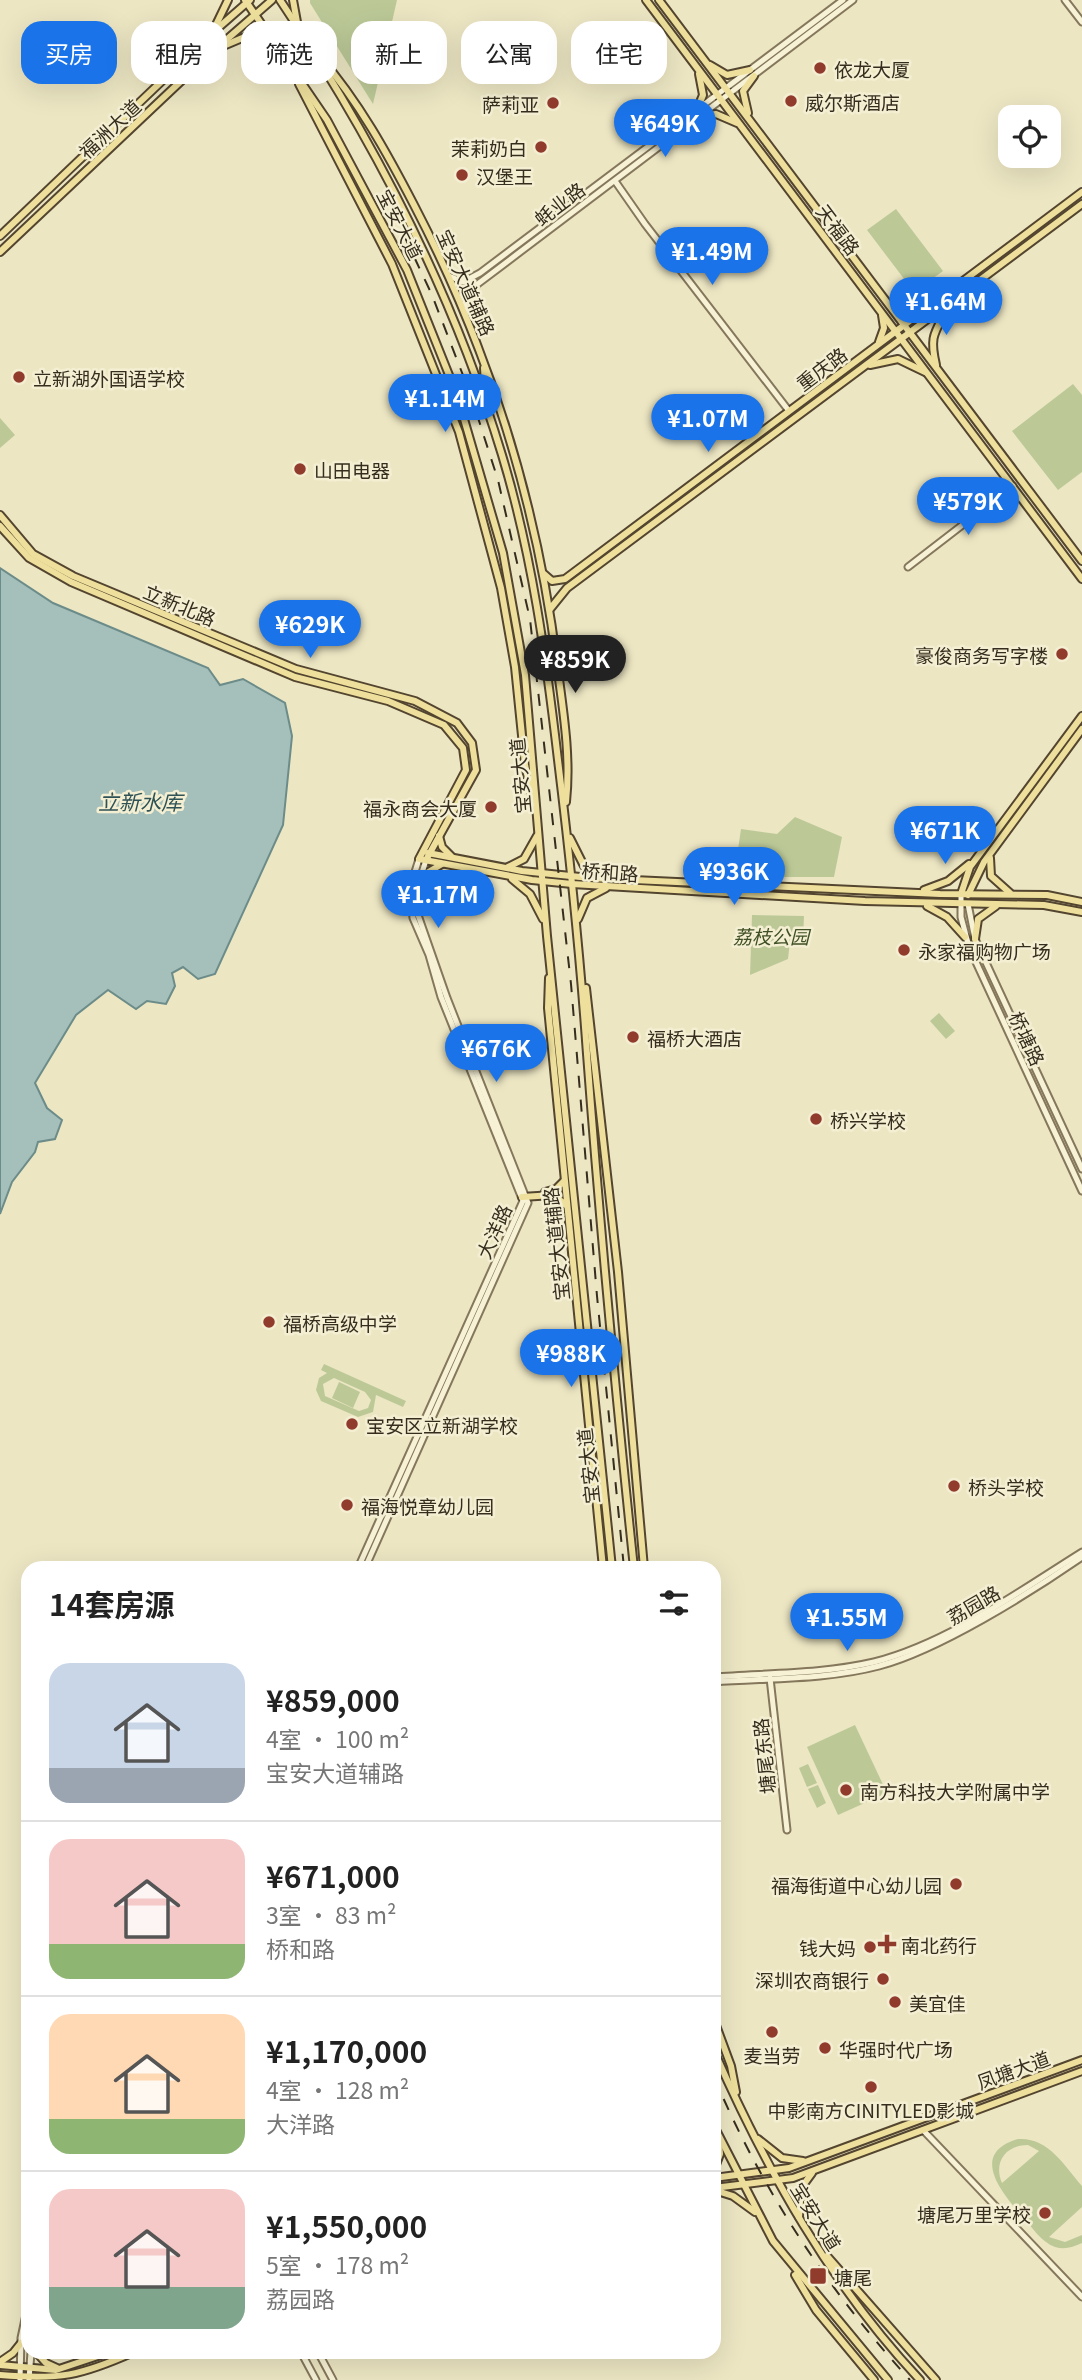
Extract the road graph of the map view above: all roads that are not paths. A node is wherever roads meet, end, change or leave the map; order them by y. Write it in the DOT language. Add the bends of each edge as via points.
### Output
graph roads {
  1 [pos="228,0"];
  2 [pos="272,0"];
  3 [pos="280,0"];
  4 [pos="293,0"];
  5 [pos="646,0"];
  6 [pos="659,0"];
  7 [pos="843,0"];
  8 [pos="853,0"];
  9 [pos="1067,0"];
  10 [pos="247,1"];
  11 [pos="255,15"];
  12 [pos="1082,19"];
  13 [pos="218,21"];
  14 [pos="225,21"];
  15 [pos="259,21"];
  16 [pos="294,21"];
  17 [pos="299,21"];
  18 [pos="227,39"];
  19 [pos="702,58"];
  20 [pos="694,62"];
  21 [pos="752,73"];
  22 [pos="337,78"];
  23 [pos="158,84"];
  24 [pos="178,84"];
  25 [pos="300,84"];
  26 [pos="302,84"];
  27 [pos="332,84"];
  28 [pos="727,91"];
  29 [pos="720,97"];
  30 [pos="698,114"];
  31 [pos="755,128"];
  32 [pos="748,134"];
  33 [pos="615,181"];
  34 [pos="1082,192"];
  35 [pos="1082,204"];
  36 [pos="0,236"];
  37 [pos="0,252"];
  38 [pos="449,276"];
  39 [pos="887,303"];
  40 [pos="950,304"];
  41 [pos="880,310"];
  42 [pos="925,310"];
  43 [pos="465,314"];
  44 [pos="905,325"];
  45 [pos="896,332"];
  46 [pos="911,334"];
  47 [pos="902,340"];
  48 [pos="870,350"];
  49 [pos="483,360"];
  50 [pos="862,369"];
  51 [pos="937,370"];
  52 [pos="928,373"];
  53 [pos="487,408"];
  54 [pos="789,411"];
  55 [pos="1013,486"];
  56 [pos="0,515"];
  57 [pos="0,526"];
  58 [pos="594,557"];
  59 [pos="1082,561"];
  60 [pos="599,564"];
  61 [pos="908,567"];
  62 [pos="544,574"];
  63 [pos="1082,579"];
  64 [pos="550,609"];
  65 [pos="1082,716"];
  66 [pos="1082,729"];
  67 [pos="538,818"];
  68 [pos="565,818"];
  69 [pos="566,828"];
  70 [pos="539,831"];
  71 [pos="439,836"];
  72 [pos="992,852"];
  73 [pos="424,856"];
  74 [pos="978,856"];
  75 [pos="452,857"];
  76 [pos="445,864"];
  77 [pos="505,871"];
  78 [pos="420,877"];
  79 [pos="542,877"];
  80 [pos="572,880"];
  81 [pos="610,883"];
  82 [pos="895,891"];
  83 [pos="921,891"];
  84 [pos="965,894"];
  85 [pos="1012,894"];
  86 [pos="1032,894"];
  87 [pos="894,902"];
  88 [pos="1082,902"];
  89 [pos="923,903"];
  90 [pos="964,904"];
  91 [pos="997,905"];
  92 [pos="1032,905"];
  93 [pos="1082,912"];
  94 [pos="577,925"];
  95 [pos="547,936"];
  96 [pos="965,937"];
  97 [pos="975,939"];
  98 [pos="550,959"];
  99 [pos="583,969"];
  100 [pos="1082,1169"];
  101 [pos="564,1181"];
  102 [pos="1082,1191"];
  103 [pos="525,1196"];
  104 [pos="567,1207"];
  105 [pos="1082,1552"];
  106 [pos="1078,1559"];
  107 [pos="361,1561"];
  108 [pos="368,1561"];
  109 [pos="602,1561"];
  110 [pos="611,1561"];
  111 [pos="633,1561"];
  112 [pos="643,1561"];
  113 [pos="721,1678"];
  114 [pos="770,1678"];
  115 [pos="721,1679"];
  116 [pos="787,1830"];
  117 [pos="721,2039"];
  118 [pos="1082,2060"];
  119 [pos="721,2066"];
  120 [pos="1082,2071"];
  121 [pos="737,2101"];
  122 [pos="923,2130"];
  123 [pos="751,2131"];
  124 [pos="721,2140"];
  125 [pos="839,2150"];
  126 [pos="812,2160"];
  127 [pos="843,2161"];
  128 [pos="817,2169"];
  129 [pos="772,2172"];
  130 [pos="738,2176"];
  131 [pos="721,2177"];
  132 [pos="776,2181"];
  133 [pos="743,2185"];
  134 [pos="721,2188"];
  135 [pos="721,2192"];
  136 [pos="759,2217"];
  137 [pos="799,2218"];
  138 [pos="812,2238"];
  139 [pos="781,2252"];
  140 [pos="1082,2297"];
  141 [pos="21,2343"];
  142 [pos="32,2359"];
  143 [pos="42,2359"];
  144 [pos="90,2359"];
  145 [pos="118,2359"];
  146 [pos="305,2359"];
  147 [pos="322,2359"];
  148 [pos="0,2363"];
  149 [pos="20,2367"];
  150 [pos="30,2368"];
  151 [pos="62,2369"];
  152 [pos="0,2375"];
  153 [pos="20,2379"];
  154 [pos="29,2379"];
  155 [pos="55,2380"];
  156 [pos="316,2380"];
  157 [pos="333,2380"];
  158 [pos="874,2380"];
  159 [pos="888,2380"];
  160 [pos="920,2380"];
  161 [pos="936,2380"];
  1 -- 13 [label="main road"];
  2 -- 11 [label="main road, 福洲大道"];
  3 -- 16 [label="main road, 宝安大道"];
  4 -- 17 [label="main road"];
  5 -- 20 [label="main road, 天福路"];
  6 -- 19 [label="main road, 天福路"];
  7 -- 21 [label="street, 蚝业路"];
  8 -- 21 [label="street, 蚝业路"];
  9 -- 12 [label="street"];
  10 -- 11 [label="main road, 宝安大道"];
  10 -- 14 [label="main road, 福洲大道"];
  11 -- 15 [label="main road, 宝安大道"];
  11 -- 18 [label="main road, 福洲大道"];
  19 -- 21 [label="main road" via="727,75"];
  19 -- 28 [label="main road, 天福路"];
  20 -- 29 [label="main road, 天福路"];
  20 -- 30 [label="main road" via="703,84"];
  21 -- 28 [label="street, 蚝业路"];
  21 -- 31 [label="main road" via="743,97"];
  22 -- 38 [label="main road, 宝安大道辅路" via="373,130"];
  23 -- 36 [label="main road, 福洲大道"];
  24 -- 37 [label="main road, 福洲大道"];
  25 -- 67 [label="main road" via="392,264 459,432 503,599 517,677 525,765"];
  26 -- 67 [label="main road, 宝安大道" via="384,223 457,395 514,600"];
  27 -- 53 [label="main road, 宝安大道" via="421,247"];
  28 -- 29 [label="street, 蚝业路"];
  28 -- 31 [label="main road, 天福路"];
  29 -- 30 [label="street, 蚝业路"];
  29 -- 32 [label="main road, 天福路"];
  30 -- 32 [label="main road" via="723,115"];
  30 -- 33 [label="street, 蚝业路"];
  30 -- 38 [label="street, 蚝业路" via="473,278 457,281"];
  31 -- 39 [label="main road, 天福路"];
  32 -- 41 [label="main road, 天福路"];
  33 -- 43 [label="street, 蚝业路" via="475,286 465,302"];
  33 -- 54 [label="street"];
  34 -- 42 [label="main road, 重庆路"];
  35 -- 40 [label="main road, 重庆路"];
  38 -- 43 [label="main road, 宝安大道辅路"];
  39 -- 42 [label="main road" via="906,312"];
  39 -- 44 [label="main road, 天福路"];
  40 -- 46 [label="main road, 重庆路"];
  40 -- 51 [label="main road" via="930,343"];
  41 -- 45 [label="main road, 天福路"];
  41 -- 48 [label="main road" via="883,333"];
  42 -- 44 [label="main road, 重庆路"];
  43 -- 49 [label="main road, 宝安大道辅路"];
  44 -- 45 [label="main road, 重庆路"];
  44 -- 46 [label="main road, 天福路"];
  45 -- 47 [label="main road, 天福路"];
  45 -- 48 [label="main road, 重庆路"];
  46 -- 47 [label="main road, 重庆路"];
  46 -- 51 [label="main road, 天福路"];
  47 -- 50 [label="main road, 重庆路"];
  47 -- 52 [label="main road, 天福路"];
  48 -- 54 [label="main road, 重庆路"];
  49 -- 53 [label="main road"];
  49 -- 62 [label="main road, 宝安大道辅路" via="514,453"];
  50 -- 52 [label="main road" via="884,359 898,359"];
  50 -- 60 [label="main road, 重庆路"];
  51 -- 59 [label="main road, 天福路"];
  52 -- 55 [label="main road, 天福路"];
  53 -- 68 [label="main road, 宝安大道" via="515,503 540,620"];
  54 -- 58 [label="main road, 重庆路"];
  55 -- 61 [label="street"];
  55 -- 63 [label="main road, 天福路"];
  56 -- 71 [label="main road, 立新北路" via="33,554 73,576 296,669 393,694 450,718 472,743 476,767"];
  57 -- 73 [label="main road, 立新北路" via="29,558 71,582 295,677 387,701 444,725 463,748 466,770"];
  58 -- 60 [label="main road"];
  58 -- 62 [label="main road, 重庆路" via="561,581"];
  60 -- 64 [label="main road, 重庆路" via="563,592"];
  62 -- 64 [label="main road, 宝安大道辅路"];
  64 -- 68 [label="main road, 宝安大道辅路" via="569,767"];
  65 -- 74 [label="main road"];
  66 -- 72 [label="main road"];
  67 -- 70 [label="main road, 宝安大道"];
  68 -- 69 [label="main road, 宝安大道"];
  69 -- 80 [label="main road, 宝安大道"];
  69 -- 81 [label="main road" via="587,870"];
  70 -- 77 [label="main road" via="528,855"];
  70 -- 79 [label="main road, 宝安大道"];
  71 -- 73 [label="main road, 立新北路"];
  71 -- 75 [label="main road"];
  72 -- 84 [label="main road"];
  72 -- 85 [label="main road" via="990,876"];
  73 -- 75 [label="main road, 桥和路"];
  73 -- 76 [label="main road, 桥和路"];
  73 -- 78 [label="street, 大洋路"];
  73 -- 103 [label="street, 大洋路" via="409,892 413,918 441,997"];
  74 -- 83 [label="main road" via="948,881"];
  74 -- 84 [label="main road" via="965,877"];
  75 -- 77 [label="main road, 桥和路"];
  76 -- 77 [label="main road, 桥和路"];
  76 -- 78 [label="main road"];
  77 -- 79 [label="main road, 桥和路"];
  77 -- 95 [label="main road" via="533,898"];
  78 -- 103 [label="street, 大洋路" via="418,915"];
  79 -- 80 [label="main road, 桥和路"];
  79 -- 95 [label="main road, 宝安大道"];
  80 -- 81 [label="main road, 桥和路"];
  80 -- 94 [label="main road, 宝安大道"];
  81 -- 82 [label="main road, 桥和路"];
  81 -- 87 [label="main road, 桥和路"];
  81 -- 94 [label="main road" via="587,898"];
  82 -- 83 [label="main road, 桥和路"];
  82 -- 87 [label="main road"];
  83 -- 84 [label="main road, 桥和路"];
  84 -- 85 [label="main road, 桥和路"];
  84 -- 90 [label="main road, 桥塘路"];
  85 -- 86 [label="main road, 桥和路"];
  86 -- 88 [label="main road, 桥和路"];
  86 -- 92 [label="main road"];
  87 -- 89 [label="main road, 桥和路"];
  89 -- 90 [label="main road, 桥和路"];
  89 -- 96 [label="main road" via="947,917"];
  90 -- 91 [label="main road, 桥和路"];
  90 -- 96 [label="street, 桥塘路"];
  90 -- 97 [label="street, 桥塘路"];
  91 -- 92 [label="main road, 桥和路"];
  91 -- 97 [label="main road" via="978,919"];
  92 -- 93 [label="main road, 桥和路"];
  94 -- 99 [label="main road, 宝安大道"];
  95 -- 98 [label="main road, 宝安大道"];
  96 -- 102 [label="street, 桥塘路"];
  97 -- 100 [label="street, 桥塘路"];
  98 -- 101 [label="main road, 宝安大道辅路" via="548,1009"];
  98 -- 110 [label="main road, 宝安大道"];
  99 -- 111 [label="main road, 宝安大道" via="604,1275"];
  99 -- 112 [label="main road" via="608,1171"];
  101 -- 103 [label="main road" via="551,1191"];
  101 -- 104 [label="main road, 宝安大道辅路"];
  103 -- 104 [label="main road" via="553,1195"];
  103 -- 107 [label="street, 大洋路"];
  103 -- 108 [label="street, 大洋路" via="527,1210"];
  104 -- 109 [label="main road, 宝安大道辅路"];
  105 -- 106 [label="street"];
  106 -- 113 [label="street, 荔园路" via="941,1635 887,1657 838,1667"];
  106 -- 114 [label="street, 荔园路" via="944,1639 898,1660 844,1672"];
  114 -- 115 [label="street, 荔园路"];
  114 -- 116 [label="street, 塘尾东路"];
  117 -- 121 [label="main road"];
  118 -- 125 [label="main road, 凤塘大道"];
  119 -- 121 [label="main road, 宝安大道"];
  120 -- 122 [label="main road, 凤塘大道"];
  121 -- 123 [label="main road, 宝安大道"];
  122 -- 127 [label="main road, 凤塘大道"];
  122 -- 140 [label="street"];
  123 -- 126 [label="main road" via="782,2158"];
  123 -- 129 [label="main road, 宝安大道"];
  124 -- 130 [label="main road"];
  125 -- 126 [label="main road, 凤塘大道"];
  125 -- 127 [label="main road"];
  126 -- 129 [label="main road, 凤塘大道"];
  127 -- 128 [label="main road, 凤塘大道"];
  128 -- 132 [label="main road, 凤塘大道"];
  128 -- 137 [label="main road" via="801,2188"];
  129 -- 130 [label="main road, 凤塘大道"];
  129 -- 132 [label="main road, 宝安大道"];
  130 -- 131 [label="main road, 凤塘大道"];
  130 -- 133 [label="main road"];
  132 -- 133 [label="main road, 凤塘大道"];
  132 -- 137 [label="main road, 宝安大道"];
  133 -- 134 [label="main road, 凤塘大道"];
  133 -- 136 [label="main road"];
  135 -- 136 [label="main road" via="743,2202"];
  136 -- 139 [label="main road"];
  137 -- 138 [label="main road, 宝安大道"];
  138 -- 160 [label="main road, 宝安大道" via="860,2311"];
  138 -- 161 [label="main road"];
  139 -- 158 [label="main road" via="816,2310"];
  139 -- 159 [label="main road"];
  141 -- 148 [label="main road"];
  141 -- 149 [label="street"];
  142 -- 150 [label="street"];
  143 -- 151 [label="main road"];
  144 -- 151 [label="main road"];
  145 -- 155 [label="main road"];
  146 -- 156 [label="street"];
  147 -- 157 [label="street"];
  148 -- 149 [label="main road"];
  149 -- 150 [label="main road"];
  149 -- 153 [label="street"];
  150 -- 151 [label="main road"];
  150 -- 154 [label="street"];
  152 -- 153 [label="main road"];
  153 -- 154 [label="main road"];
  154 -- 155 [label="main road"];
}
